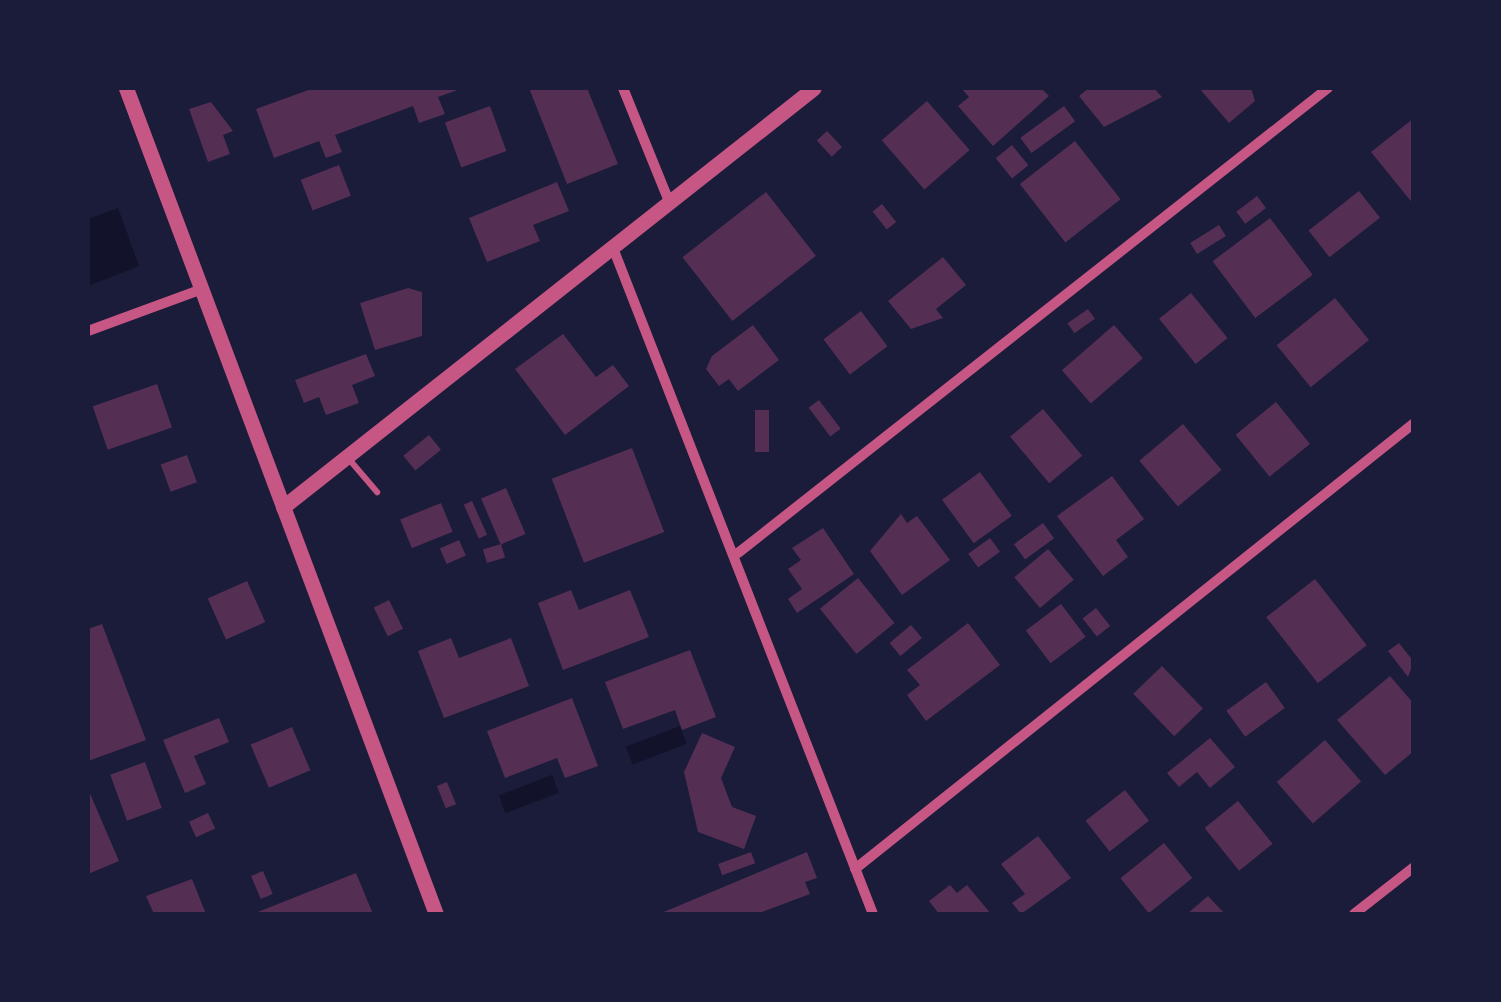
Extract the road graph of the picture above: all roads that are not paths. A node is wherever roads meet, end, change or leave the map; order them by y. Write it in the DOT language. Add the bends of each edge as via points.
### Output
graph roads {
  1 [pos="126,88"];
  2 [pos="623,88"];
  3 [pos="814,88"];
  4 [pos="1328,88"];
  5 [pos="670,205"];
  6 [pos="615,253"];
  7 [pos="202,289"];
  8 [pos="88,331"];
  9 [pos="1414,423"];
  10 [pos="347,458"];
  11 [pos="377,492"];
  12 [pos="283,507"];
  13 [pos="738,553"];
  14 [pos="1414,866"];
  15 [pos="855,869"];
  16 [pos="436,914"];
  17 [pos="873,914"];
  18 [pos="1354,914"];
  1 -- 7 [label="street"];
  2 -- 5 [label="street"];
  3 -- 5 [label="street"];
  4 -- 13 [label="street"];
  5 -- 6 [label="street"];
  6 -- 10 [label="street"];
  6 -- 13 [label="street"];
  7 -- 8 [label="street"];
  7 -- 12 [label="street"];
  9 -- 15 [label="street"];
  10 -- 11 [label="lane"];
  10 -- 12 [label="street"];
  12 -- 16 [label="street"];
  13 -- 15 [label="street"];
  14 -- 18 [label="street"];
  15 -- 17 [label="street"];
}
